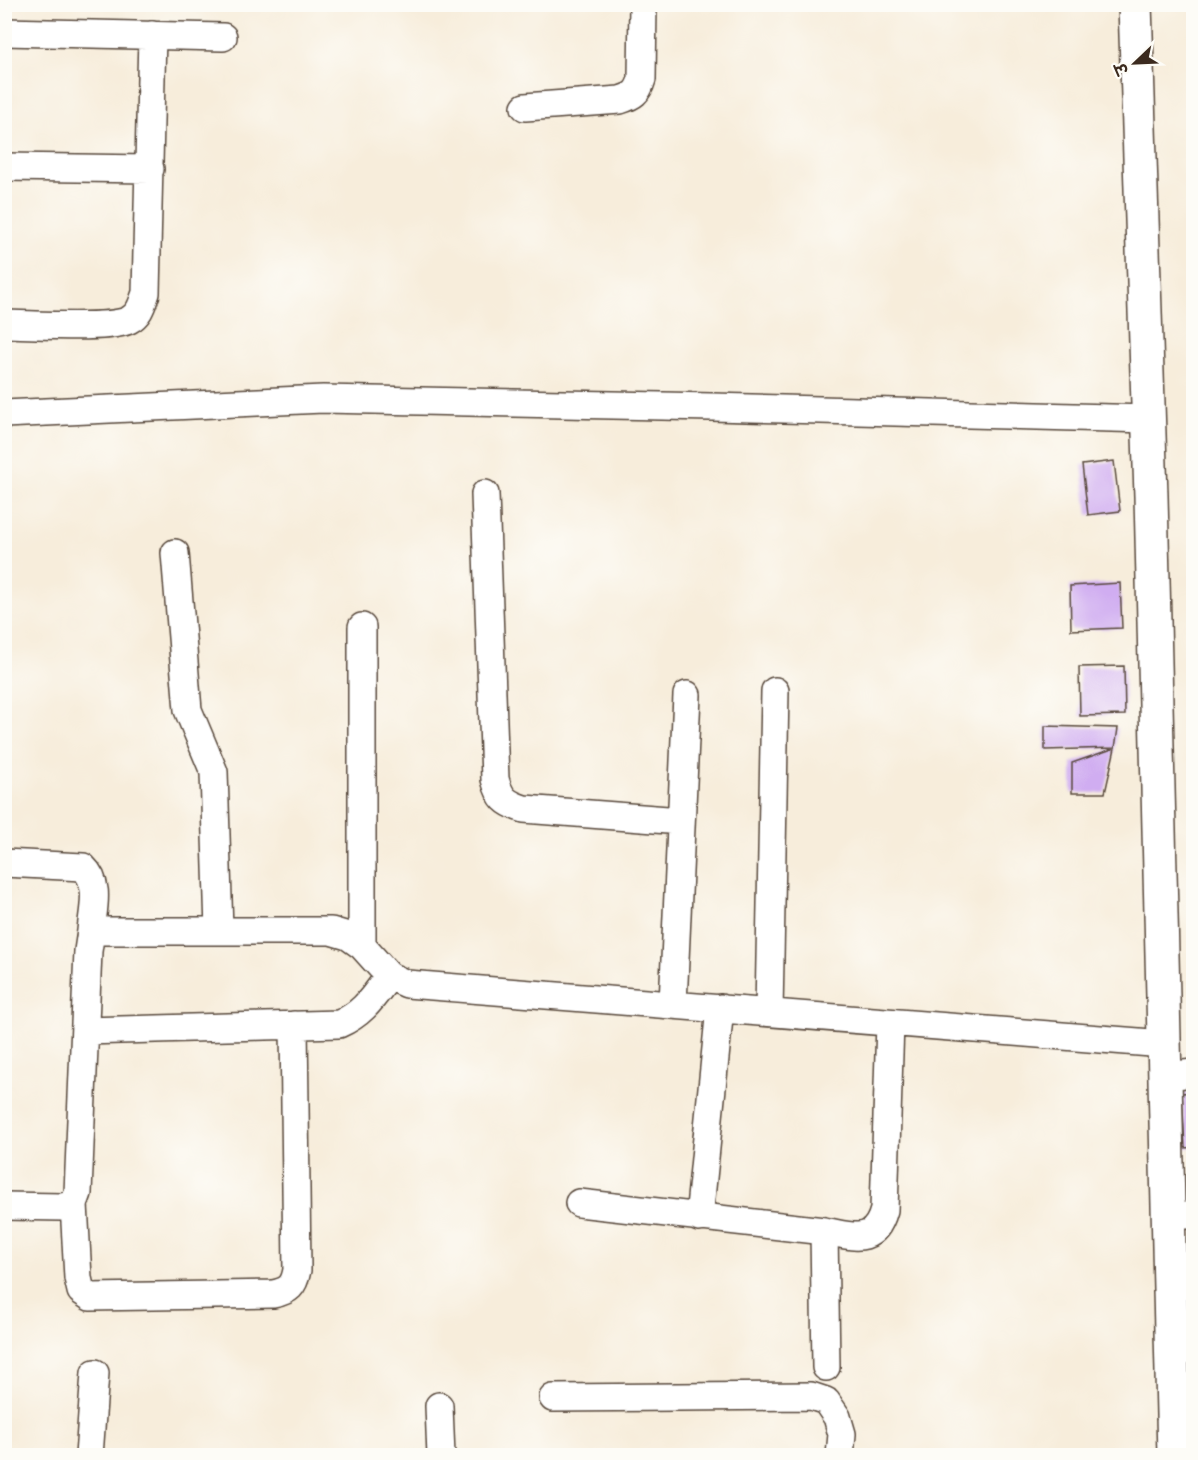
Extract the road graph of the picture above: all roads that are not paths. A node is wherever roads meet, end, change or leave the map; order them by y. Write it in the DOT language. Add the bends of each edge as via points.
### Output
graph roads {
  1 [pos="643,4"];
  2 [pos="1135,4"];
  3 [pos="4,32"];
  4 [pos="152,35"];
  5 [pos="223,37"];
  6 [pos="525,107"];
  7 [pos="4,167"];
  8 [pos="150,169"];
  9 [pos="4,324"];
  10 [pos="4,414"];
  11 [pos="1149,419"];
  12 [pos="485,494"];
  13 [pos="175,553"];
  14 [pos="363,627"];
  15 [pos="775,691"];
  16 [pos="687,695"];
  17 [pos="681,821"];
  18 [pos="4,863"];
  19 [pos="219,930"];
  20 [pos="91,931"];
  21 [pos="362,946"];
  22 [pos="389,976"];
  23 [pos="673,1004"];
  24 [pos="720,1008"];
  25 [pos="769,1012"];
  26 [pos="890,1023"];
  27 [pos="294,1025"];
  28 [pos="85,1031"];
  29 [pos="1174,1064"];
  30 [pos="579,1203"];
  31 [pos="74,1204"];
  32 [pos="4,1206"];
  33 [pos="1181,1215"];
  34 [pos="699,1218"];
  35 [pos="824,1231"];
  36 [pos="1182,1332"];
  37 [pos="826,1367"];
  38 [pos="95,1373"];
  39 [pos="553,1398"];
  40 [pos="439,1406"];
  41 [pos="88,1455"];
  42 [pos="441,1455"];
  43 [pos="840,1455"];
  44 [pos="1174,1455"];
  1 -- 6 [label="street" via="639,91 620,100"];
  2 -- 11 [label="street"];
  3 -- 4 [label="street"];
  4 -- 5 [label="street"];
  4 -- 8 [label="street"];
  7 -- 8 [label="street"];
  8 -- 9 [label="street" via="146,293 140,310 112,325"];
  10 -- 11 [label="street" via="323,399"];
  11 -- 29 [label="street"];
  12 -- 17 [label="street" via="495,778 499,792 509,805 524,809"];
  13 -- 19 [label="street" via="188,710 214,772"];
  14 -- 21 [label="street"];
  15 -- 25 [label="street"];
  16 -- 17 [label="street"];
  17 -- 23 [label="street"];
  18 -- 20 [label="street" via="83,867 92,875 95,890"];
  19 -- 20 [label="street"];
  19 -- 21 [label="street" via="331,931"];
  20 -- 28 [label="street"];
  21 -- 22 [label="street"];
  22 -- 23 [label="street" via="407,984"];
  22 -- 27 [label="street" via="354,1017 339,1024"];
  23 -- 24 [label="street"];
  24 -- 25 [label="street"];
  24 -- 34 [label="street"];
  25 -- 26 [label="street"];
  26 -- 29 [label="street"];
  26 -- 35 [label="street" via="884,1210 880,1224 873,1232 858,1237"];
  27 -- 28 [label="street"];
  27 -- 31 [label="street" via="297,1270 295,1283 287,1292 90,1297 81,1291 78,1278"];
  28 -- 31 [label="street" via="78,1193"];
  29 -- 33 [label="street"];
  30 -- 34 [label="street"];
  31 -- 32 [label="street"];
  33 -- 36 [label="street"];
  34 -- 35 [label="street"];
  35 -- 37 [label="street"];
  36 -- 44 [label="street"];
  38 -- 41 [label="street"];
  39 -- 43 [label="street" via="811,1396 826,1401 837,1417 842,1434"];
  40 -- 42 [label="street"];
}
